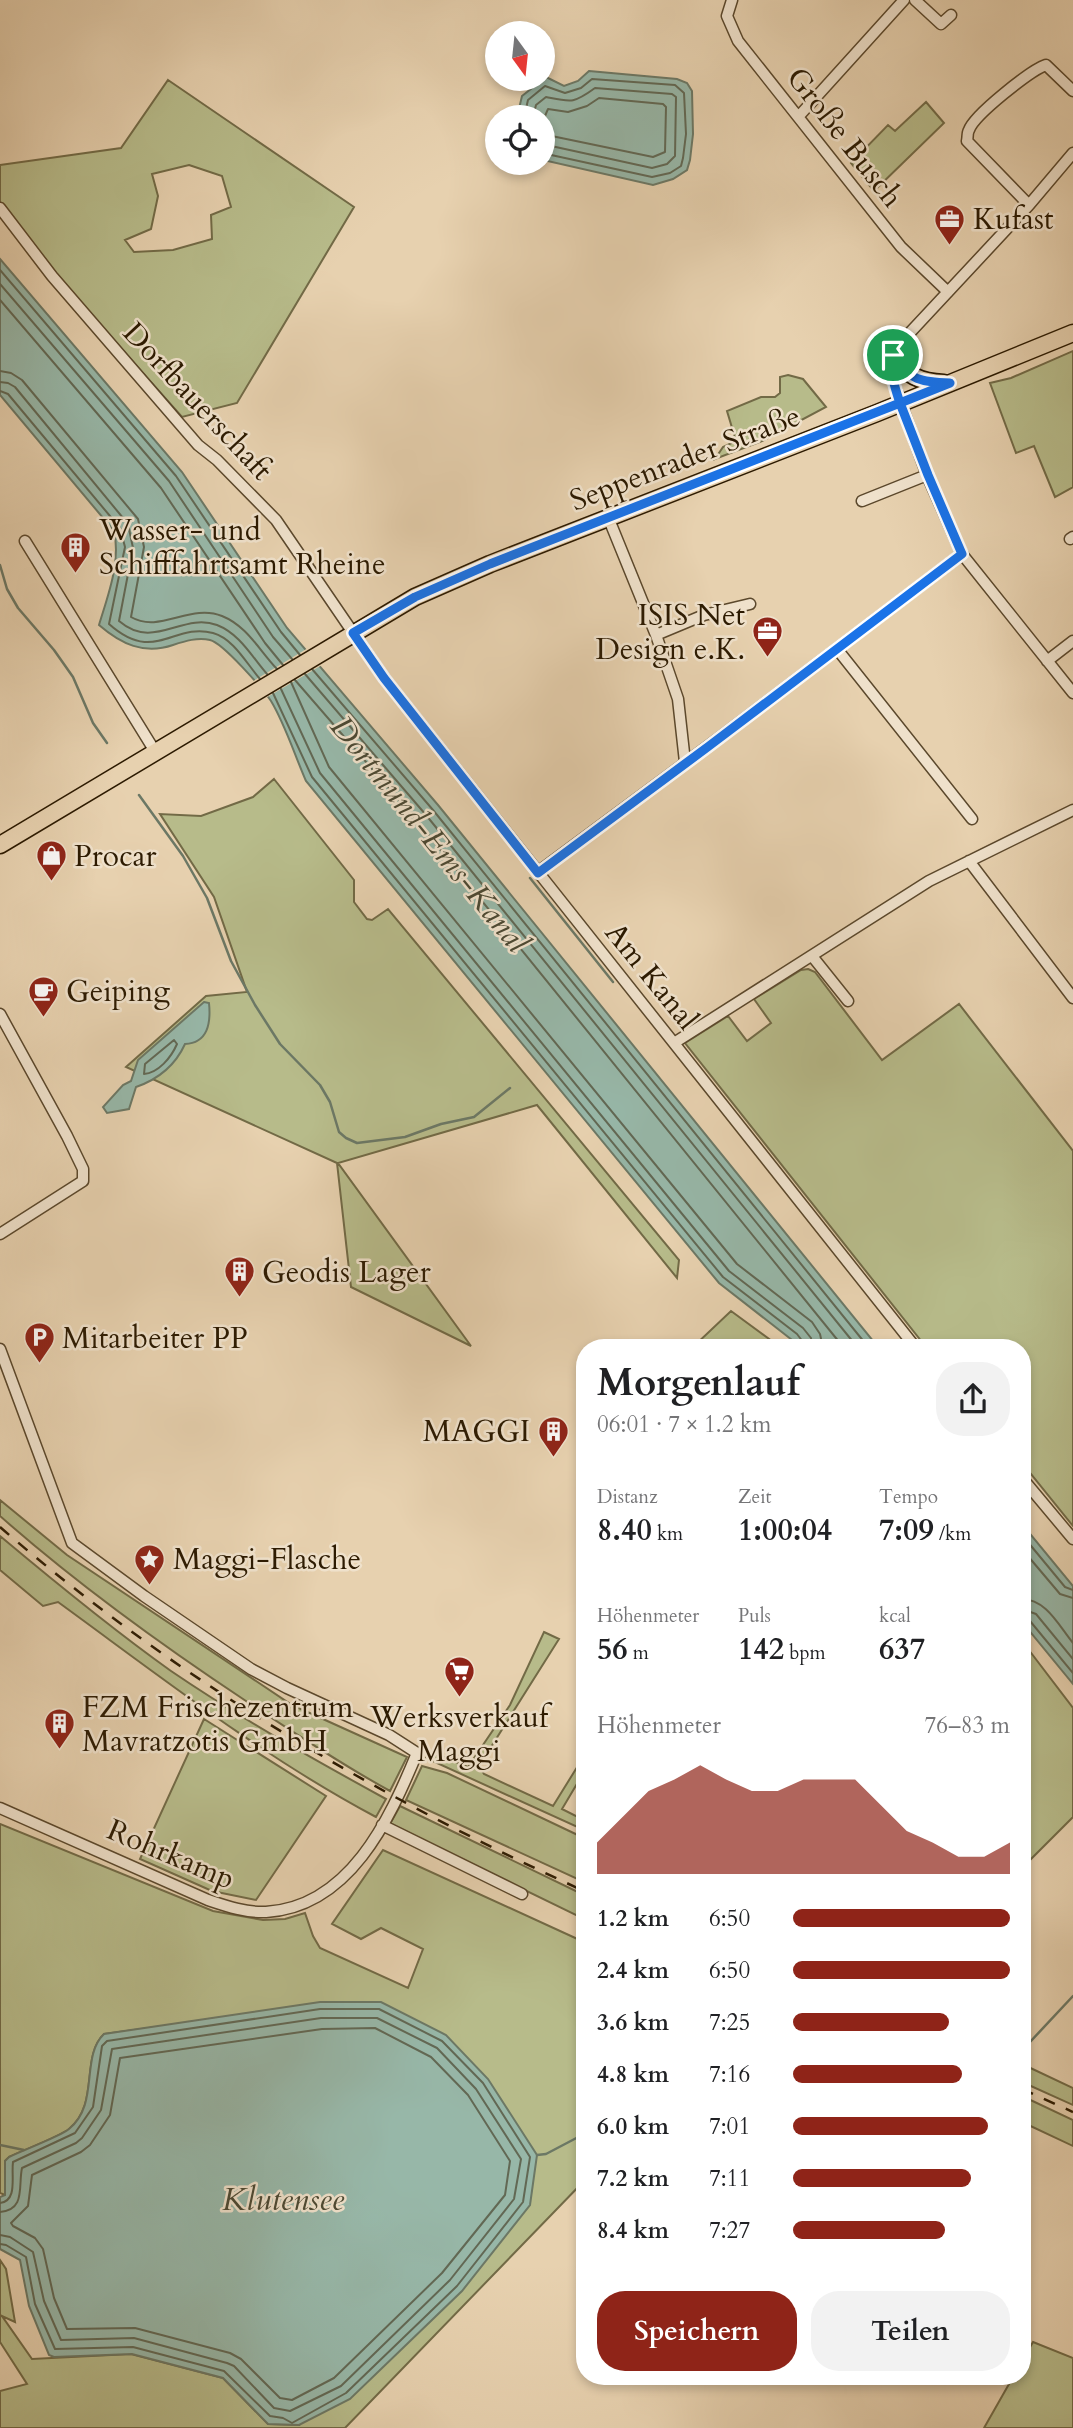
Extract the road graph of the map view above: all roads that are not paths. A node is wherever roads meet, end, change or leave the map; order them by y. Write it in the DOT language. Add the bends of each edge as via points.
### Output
graph roads {
  1 [pos="732,0"];
  2 [pos="904,0"];
  3 [pos="915,0"];
  4 [pos="951,15"];
  5 [pos="1073,91"];
  6 [pos="799,116"];
  7 [pos="1073,153"];
  8 [pos="1029,205"];
  9 [pos="0,208"];
  10 [pos="948,292"];
  11 [pos="1073,333"];
  12 [pos="893,355"];
  13 [pos="950,383"];
  14 [pos="900,403"];
  15 [pos="928,475"];
  16 [pos="862,501"];
  17 [pos="608,517"];
  18 [pos="25,541"];
  19 [pos="962,554"];
  20 [pos="750,604"];
  21 [pos="353,633"];
  22 [pos="656,635"];
  23 [pos="1073,641"];
  24 [pos="837,649"];
  25 [pos="1047,661"];
  26 [pos="1073,694"];
  27 [pos="156,752"];
  28 [pos="685,762"];
  29 [pos="1073,810"];
  30 [pos="972,819"];
  31 [pos="0,845"];
  32 [pos="969,860"];
  33 [pos="538,873"];
  34 [pos="812,956"];
  35 [pos="1073,998"];
  36 [pos="848,1001"];
  37 [pos="0,1014"];
  38 [pos="674,1043"];
  39 [pos="0,1234"];
  40 [pos="909,1339"];
  41 [pos="0,1349"];
  42 [pos="1031,1489"];
  43 [pos="1073,1539"];
  44 [pos="0,1808"];
  45 [pos="382,1825"];
  46 [pos="522,1894"];
  1 -- 6 [label="street, Große Busch" via="727,16 738,41"];
  2 -- 6 [label="street"];
  3 -- 4 [label="street" via="941,24"];
  5 -- 8 [label="street" via="1046,65 1034,69 969,128 967,141"];
  6 -- 10 [label="street, Große Busch" via="901,247"];
  7 -- 8 [label="street"];
  8 -- 10 [label="street"];
  9 -- 21 [label="street, Dorfbauerschaft" via="52,276 198,445 276,520"];
  10 -- 12 [label="street"];
  11 -- 13 [label="main road, Seppenrader Straße"];
  12 -- 13 [label="main road" via="912,378"];
  12 -- 14 [label="street" via="892,373"];
  13 -- 14 [label="main road, Seppenrader Straße"];
  14 -- 15 [label="street"];
  14 -- 17 [label="main road, Seppenrader Straße"];
  15 -- 16 [label="street"];
  15 -- 19 [label="street"];
  17 -- 21 [label="main road, Seppenrader Straße" via="415,597"];
  17 -- 22 [label="street"];
  18 -- 27 [label="street"];
  19 -- 24 [label="street"];
  19 -- 25 [label="street"];
  20 -- 22 [label="street" via="704,615"];
  21 -- 27 [label="main road, Seppenrader Straße"];
  21 -- 33 [label="street, Am Kanal"];
  22 -- 28 [label="street" via="678,699"];
  23 -- 25 [label="street"];
  24 -- 28 [label="street"];
  24 -- 30 [label="street"];
  25 -- 26 [label="street"];
  27 -- 31 [label="main road"];
  28 -- 33 [label="street"];
  29 -- 32 [label="street"];
  32 -- 34 [label="street"];
  32 -- 35 [label="street"];
  33 -- 38 [label="street, Am Kanal"];
  34 -- 36 [label="street"];
  34 -- 38 [label="street"];
  37 -- 39 [label="street" via="83,1169 83,1181"];
  38 -- 40 [label="street, Am Kanal"];
  41 -- 45 [label="street, Rohrkamp" via="72,1543 251,1669 388,1735 417,1754"];
  42 -- 43 [label="street"];
  44 -- 45 [label="street, Rohrkamp" via="208,1900 264,1912 307,1903 338,1883 358,1863"];
  45 -- 46 [label="street"];
}
